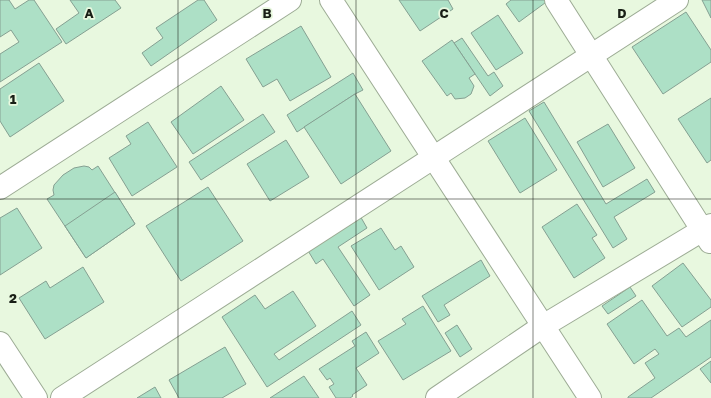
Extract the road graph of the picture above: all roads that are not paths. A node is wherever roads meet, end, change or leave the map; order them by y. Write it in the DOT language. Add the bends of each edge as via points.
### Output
graph roads {
  1 [pos="290,0"];
  2 [pos="331,0"];
  3 [pos="556,0"];
  4 [pos="677,0"];
  5 [pos="591,55"];
  6 [pos="434,157"];
  7 [pos="0,188"];
  8 [pos="708,233"];
  9 [pos="543,326"];
  10 [pos="0,343"];
  11 [pos="36,398"];
  12 [pos="62,398"];
  13 [pos="437,398"];
  14 [pos="590,398"];
  1 -- 7 [label="street"];
  2 -- 6 [label="street"];
  3 -- 5 [label="street"];
  4 -- 5 [label="street"];
  5 -- 6 [label="street"];
  5 -- 8 [label="street"];
  6 -- 9 [label="street"];
  6 -- 12 [label="street"];
  8 -- 9 [label="street"];
  9 -- 13 [label="street"];
  9 -- 14 [label="street"];
  10 -- 11 [label="street"];
}
